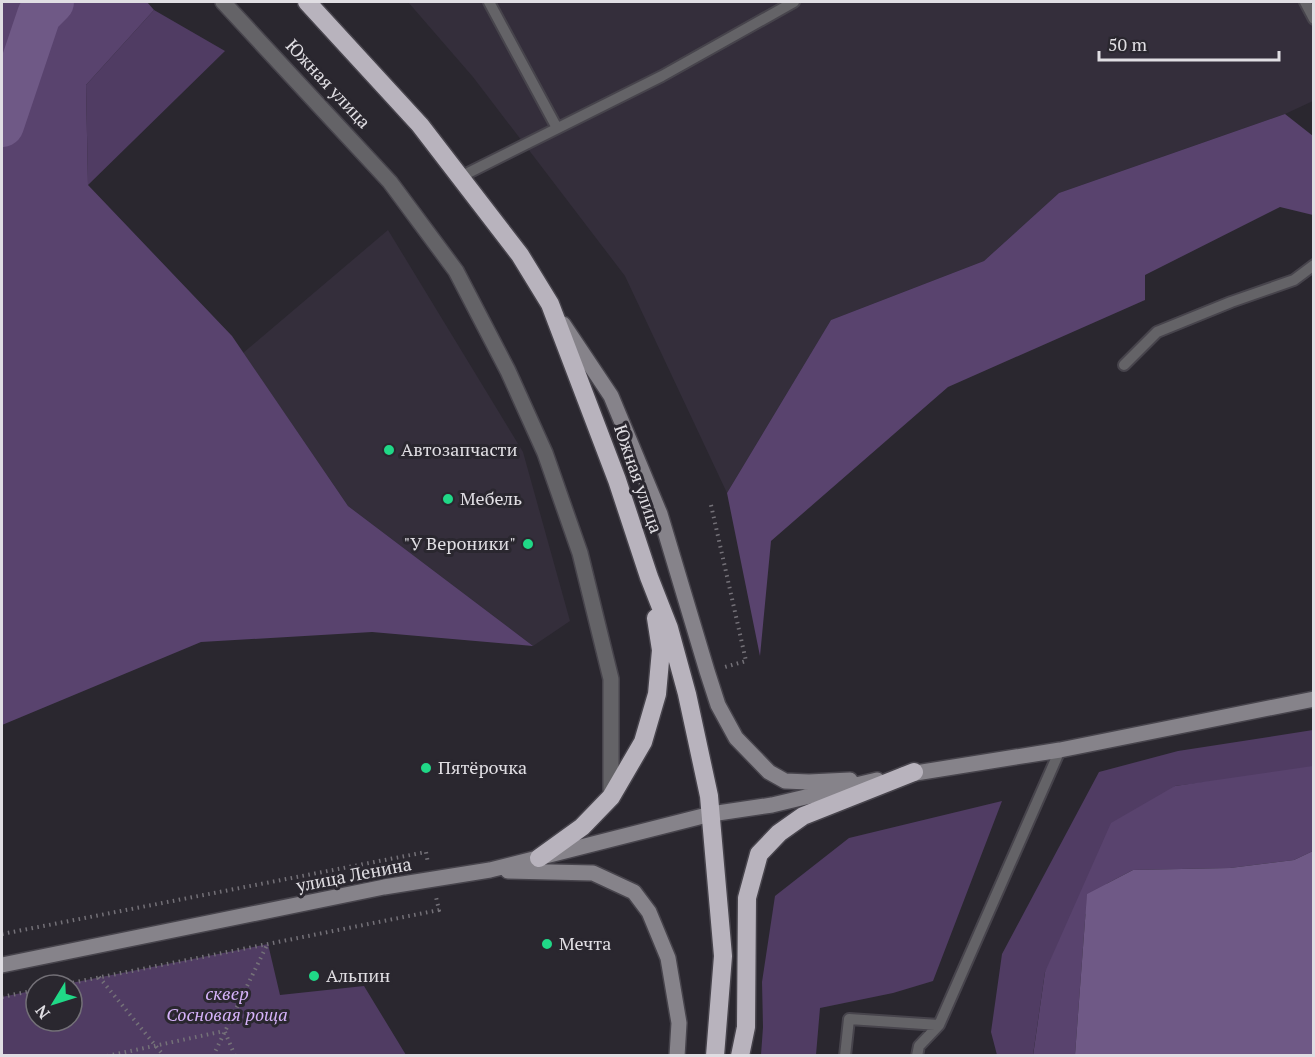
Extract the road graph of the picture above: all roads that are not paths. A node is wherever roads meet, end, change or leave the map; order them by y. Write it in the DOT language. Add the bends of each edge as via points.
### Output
graph roads {
  1 [pos="223,2"];
  2 [pos="307,2"];
  3 [pos="489,2"];
  4 [pos="794,2"];
  5 [pos="1305,2"];
  6 [pos="1314,19"];
  7 [pos="558,128"];
  8 [pos="460,177"];
  9 [pos="1314,265"];
  10 [pos="549,304"];
  11 [pos="1124,365"];
  12 [pos="649,578"];
  13 [pos="1314,699"];
  14 [pos="1060,750"];
  15 [pos="914,772"];
  16 [pos="882,779"];
  17 [pos="611,797"];
  18 [pos="711,814"];
  19 [pos="539,858"];
  20 [pos="490,870"];
  21 [pos="2,965"];
  22 [pos="939,1025"];
  23 [pos="677,1056"];
  24 [pos="715,1056"];
  25 [pos="740,1056"];
  26 [pos="845,1056"];
  27 [pos="917,1056"];
  1 -- 17 [label="street, Южная улица" via="390,182 456,271 508,371 545,453 580,553 611,679"];
  2 -- 8 [label="highway, Южная улица" via="420,125"];
  3 -- 7 [label="lane"];
  4 -- 7 [label="lane" via="662,76"];
  5 -- 6 [label="lane"];
  7 -- 8 [label="lane"];
  8 -- 10 [label="highway, Южная улица" via="520,255"];
  9 -- 11 [label="lane" via="1294,280 1157,332"];
  10 -- 12 [label="highway, Южная улица" via="617,480"];
  10 -- 16 [label="street" via="610,396 660,514 718,705 736,738 769,772 785,781"];
  12 -- 17 [label="highway" via="661,650 657,694 643,742"];
  12 -- 18 [label="highway, Южная улица" via="669,628 687,694"];
  13 -- 14 [label="street"];
  14 -- 15 [label="street"];
  14 -- 22 [label="lane"];
  15 -- 16 [label="street"];
  15 -- 25 [label="highway" via="803,816 759,854 747,898 746,1027"];
  16 -- 18 [label="street, улица Ленина" via="772,805"];
  17 -- 19 [label="highway" via="582,826"];
  18 -- 19 [label="street, улица Ленина"];
  18 -- 24 [label="highway, Южная улица" via="723,956"];
  19 -- 20 [label="street, улица Ленина"];
  20 -- 21 [label="street, улица Ленина" via="384,887"];
  20 -- 23 [label="street" via="593,873 634,892 649,912 668,958 679,1023"];
  22 -- 26 [label="lane" via="849,1019"];
  22 -- 27 [label="lane" via="919,1046"];
}
